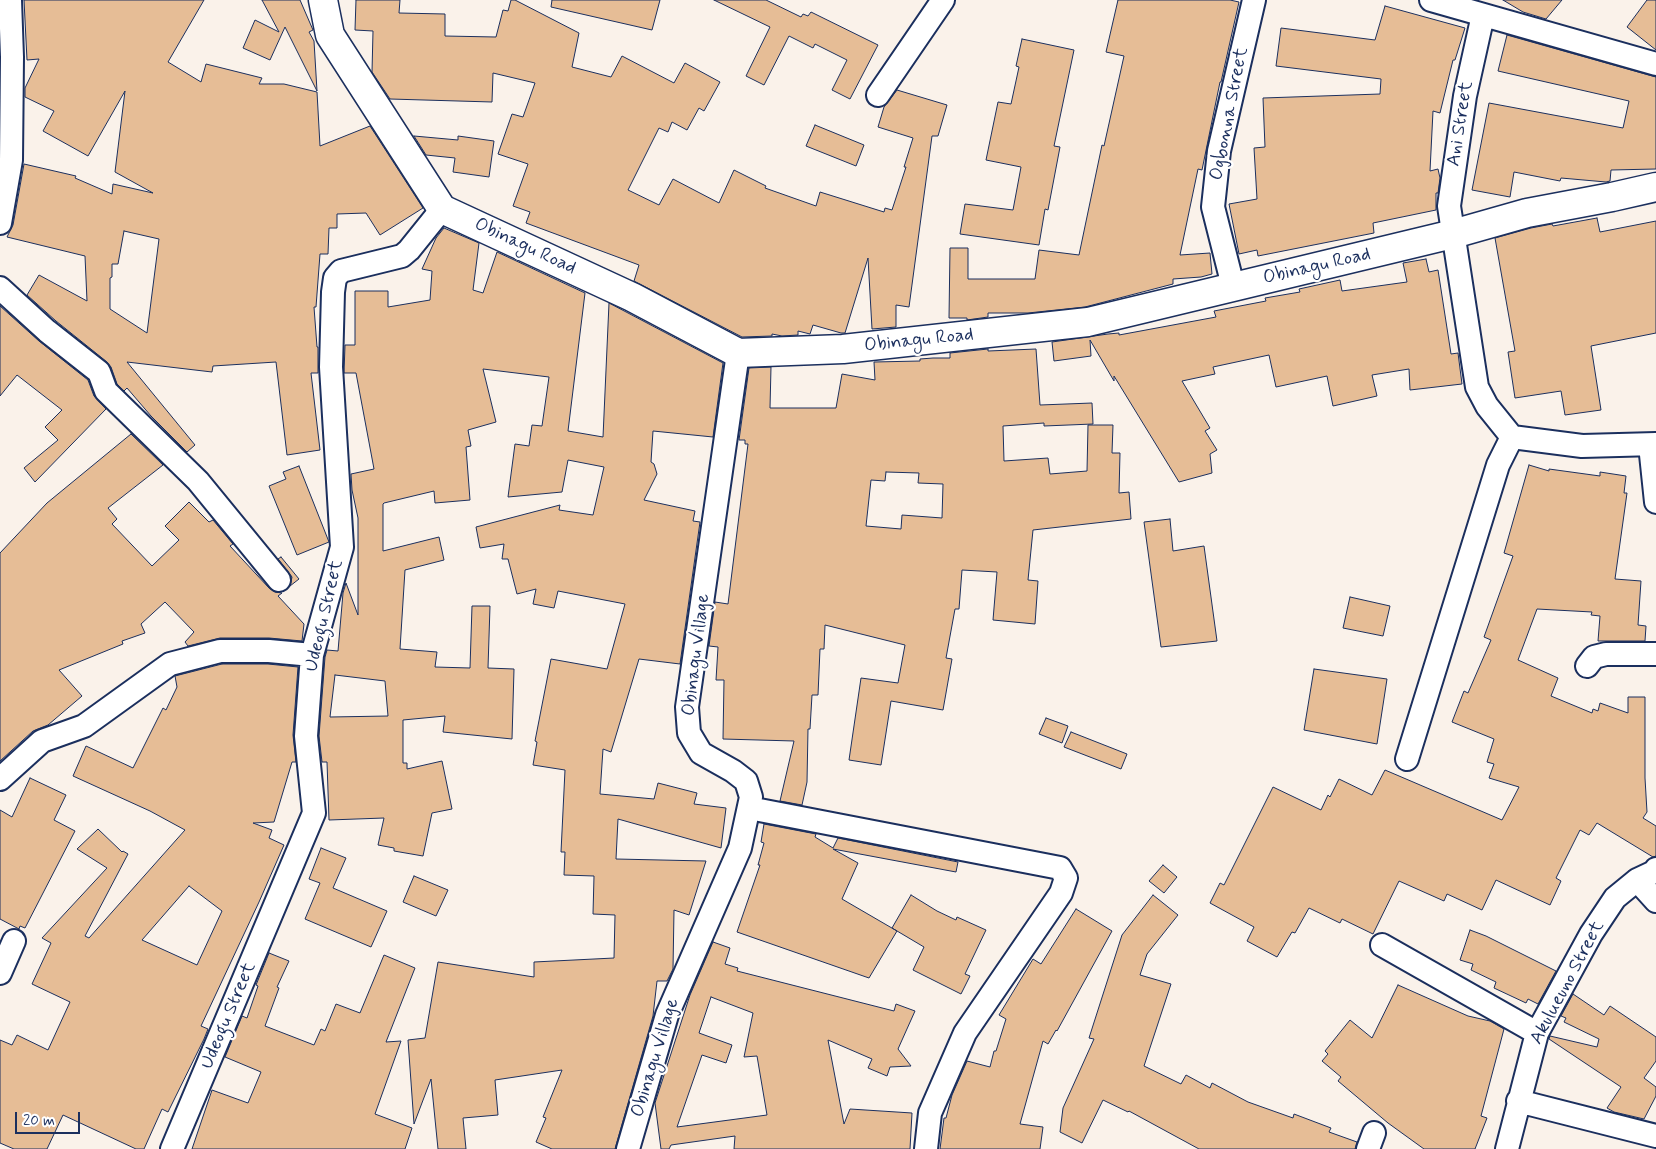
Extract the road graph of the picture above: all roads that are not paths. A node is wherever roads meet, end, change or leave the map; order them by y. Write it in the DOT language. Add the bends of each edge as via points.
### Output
graph roads {
  1 [pos="10,0"];
  2 [pos="323,0"];
  3 [pos="943,0"];
  4 [pos="1254,0"];
  5 [pos="1431,0"];
  6 [pos="1483,15"];
  7 [pos="1656,64"];
  8 [pos="878,95"];
  9 [pos="1656,187"];
  10 [pos="442,209"];
  11 [pos="0,223"];
  12 [pos="1453,234"];
  13 [pos="1233,286"];
  14 [pos="0,288"];
  15 [pos="738,352"];
  16 [pos="1512,437"];
  17 [pos="1653,445"];
  18 [pos="1656,502"];
  19 [pos="279,580"];
  20 [pos="1656,654"];
  21 [pos="312,655"];
  22 [pos="1587,666"];
  23 [pos="1407,759"];
  24 [pos="0,778"];
  25 [pos="749,808"];
  26 [pos="1647,875"];
  27 [pos="1656,901"];
  28 [pos="14,941"];
  29 [pos="1382,945"];
  30 [pos="0,972"];
  31 [pos="1537,1034"];
  32 [pos="1518,1102"];
  33 [pos="1656,1136"];
  34 [pos="172,1149"];
  35 [pos="628,1149"];
  36 [pos="926,1149"];
  37 [pos="1506,1149"];
  1 -- 11 [label="street" via="11,160"];
  2 -- 10 [label="street" via="330,35"];
  3 -- 8 [label="street"];
  4 -- 13 [label="street, Ogbonna Street" via="1218,151 1213,207"];
  5 -- 6 [label="street"];
  6 -- 7 [label="street"];
  6 -- 12 [label="street, Ani Street" via="1464,96 1448,206"];
  9 -- 12 [label="street, Obinagu Road" via="1527,213"];
  10 -- 15 [label="street, Obinagu Road" via="632,296"];
  10 -- 21 [label="street, Udeogu Street" via="402,256 342,271 335,278 330,367 342,547"];
  12 -- 13 [label="street, Obinagu Road"];
  12 -- 16 [label="street, Ani Street" via="1477,388 1486,406"];
  13 -- 15 [label="street, Obinagu Road" via="1088,322 843,349"];
  14 -- 19 [label="street" via="99,372 106,390 198,481"];
  15 -- 25 [label="street, Obinagu Village" via="687,707 689,733 701,753 746,782 752,797"];
  16 -- 17 [label="street" via="1582,446"];
  16 -- 23 [label="street" via="1498,465"];
  17 -- 18 [label="street"];
  20 -- 22 [label="street" via="1606,654 1594,657"];
  21 -- 24 [label="street" via="220,651 170,664 84,726 42,740"];
  21 -- 34 [label="street, Udeogu Street" via="306,736 314,813"];
  25 -- 35 [label="street, Obinagu Village" via="740,848 667,1015"];
  25 -- 36 [label="street" via="1060,868 1066,878 1061,893 965,1033 930,1113"];
  26 -- 27 [label="street"];
  26 -- 31 [label="street, Akulueuno Street" via="1615,898 1591,934"];
  28 -- 30 [label="street"];
  29 -- 31 [label="street"];
  31 -- 32 [label="street, Akulueuno Street"];
  32 -- 33 [label="street"];
  32 -- 37 [label="street, Akulueuno Street"];
}
